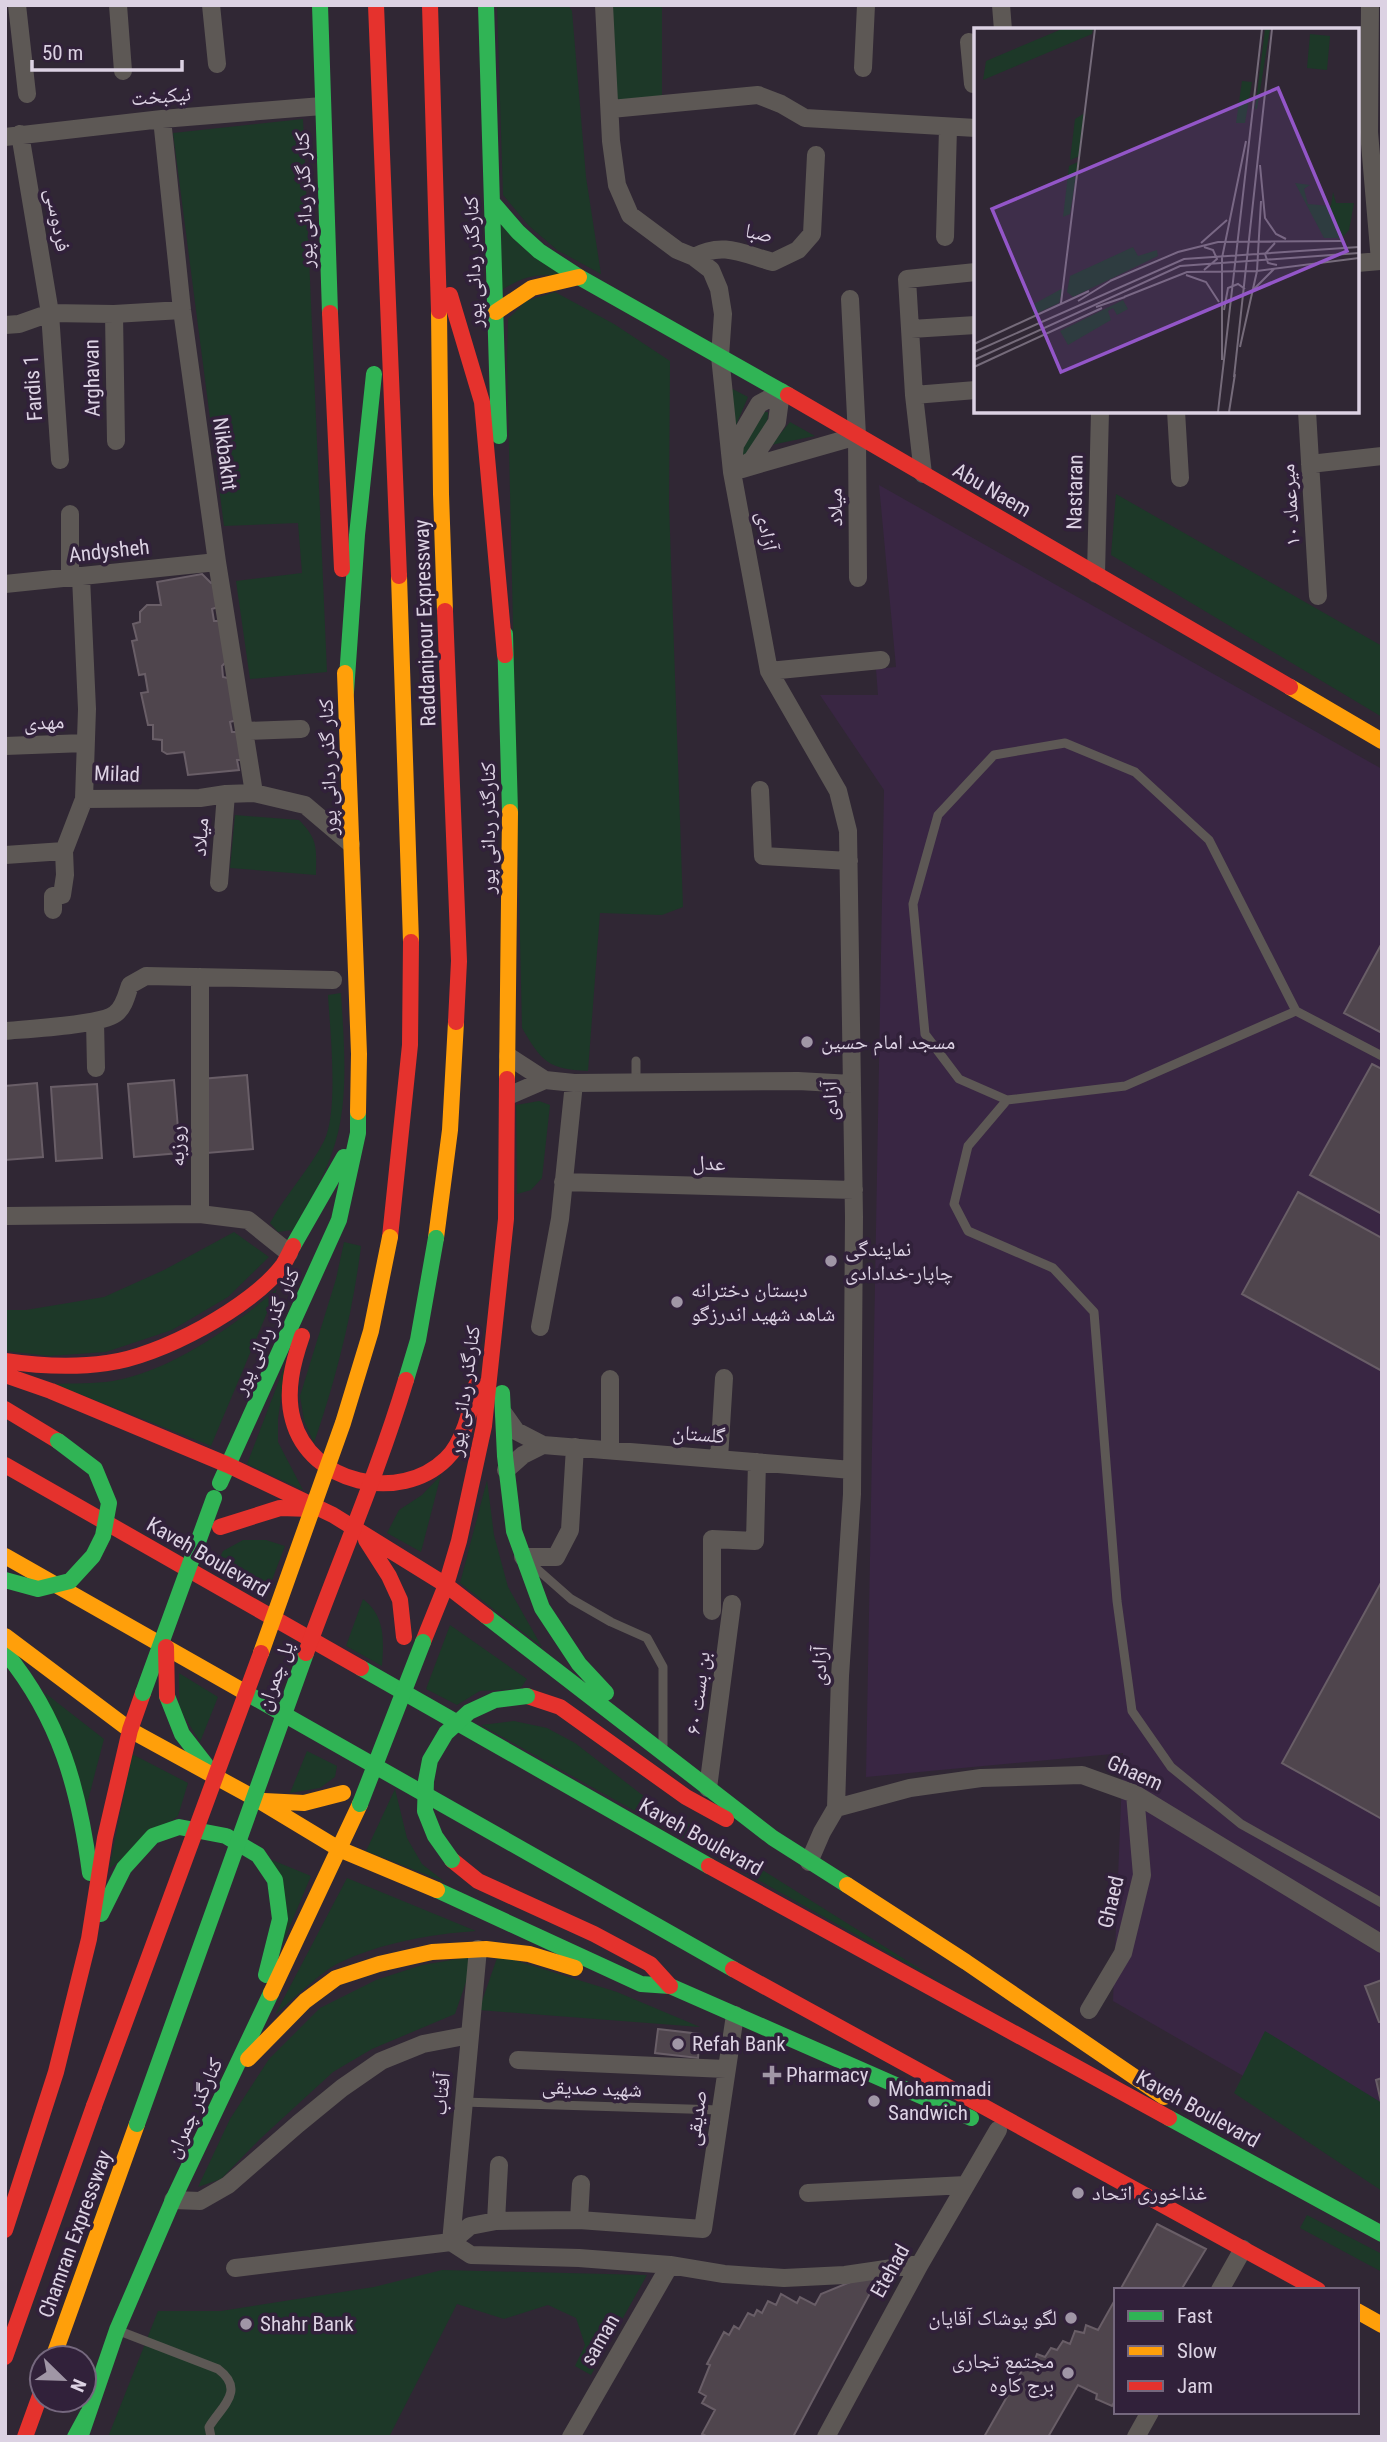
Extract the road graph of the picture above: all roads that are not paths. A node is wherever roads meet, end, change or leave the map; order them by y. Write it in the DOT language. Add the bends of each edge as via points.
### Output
graph roads {
  1 [pos="17,5"];
  2 [pos="118,5"];
  3 [pos="211,5"];
  4 [pos="320,5"];
  5 [pos="376,5"];
  6 [pos="430,5"];
  7 [pos="486,5"];
  8 [pos="604,5"];
  9 [pos="866,5"];
  10 [pos="1001,5"];
  11 [pos="1370,5"];
  12 [pos="1003,28"];
  13 [pos="970,42"];
  14 [pos="217,64"];
  15 [pos="863,68"];
  16 [pos="123,71"];
  17 [pos="973,72"];
  18 [pos="27,94"];
  19 [pos="322,106"];
  20 [pos="611,109"];
  21 [pos="162,119"];
  22 [pos="948,128"];
  23 [pos="974,128"];
  24 [pos="1369,132"];
  25 [pos="13,136"];
  26 [pos="816,155"];
  27 [pos="492,202"];
  28 [pos="945,237"];
  29 [pos="438,256"];
  30 [pos="386,257"];
  31 [pos="694,257"];
  32 [pos="1359,263"];
  33 [pos="974,272"];
  34 [pos="579,277"];
  35 [pos="850,299"];
  36 [pos="182,310"];
  37 [pos="496,312"];
  38 [pos="50,313"];
  39 [pos="114,314"];
  40 [pos="5,325"];
  41 [pos="974,325"];
  42 [pos="911,329"];
  43 [pos="720,356"];
  44 [pos="974,390"];
  45 [pos="781,392"];
  46 [pos="914,395"];
  47 [pos="1100,413"];
  48 [pos="1176,413"];
  49 [pos="1307,413"];
  50 [pos="857,436"];
  51 [pos="116,441"];
  52 [pos="1382,456"];
  53 [pos="61,460"];
  54 [pos="1310,464"];
  55 [pos="732,472"];
  56 [pos="923,474"];
  57 [pos="1180,478"];
  58 [pos="70,514"];
  59 [pos="217,562"];
  60 [pos="1096,574"];
  61 [pos="80,577"];
  62 [pos="859,578"];
  63 [pos="5,584"];
  64 [pos="1318,596"];
  65 [pos="505,655"];
  66 [pos="881,660"];
  67 [pos="769,671"];
  68 [pos="346,692"];
  69 [pos="301,729"];
  70 [pos="245,731"];
  71 [pos="1382,741"];
  72 [pos="85,743"];
  73 [pos="5,746"];
  74 [pos="760,790"];
  75 [pos="254,793"];
  76 [pos="226,794"];
  77 [pos="85,799"];
  78 [pos="351,844"];
  79 [pos="64,851"];
  80 [pos="5,855"];
  81 [pos="849,861"];
  82 [pos="219,883"];
  83 [pos="53,910"];
  84 [pos="200,977"];
  85 [pos="333,980"];
  86 [pos="1296,1011"];
  87 [pos="95,1021"];
  88 [pos="5,1031"];
  89 [pos="508,1056"];
  90 [pos="1382,1056"];
  91 [pos="636,1061"];
  92 [pos="96,1068"];
  93 [pos="545,1080"];
  94 [pos="636,1082"];
  95 [pos="574,1083"];
  96 [pos="852,1084"];
  97 [pos="508,1096"];
  98 [pos="1007,1100"];
  99 [pos="358,1133"];
  100 [pos="563,1182"];
  101 [pos="854,1190"];
  102 [pos="200,1214"];
  103 [pos="5,1216"];
  104 [pos="506,1219"];
  105 [pos="339,1220"];
  106 [pos="390,1237"];
  107 [pos="436,1238"];
  108 [pos="289,1253"];
  109 [pos="540,1327"];
  110 [pos="5,1361"];
  111 [pos="5,1374"];
  112 [pos="724,1378"];
  113 [pos="610,1379"];
  114 [pos="5,1409"];
  115 [pos="503,1412"];
  116 [pos="543,1445"];
  117 [pos="575,1447"];
  118 [pos="610,1450"];
  119 [pos="719,1459"];
  120 [pos="757,1462"];
  121 [pos="5,1465"];
  122 [pos="228,1465"];
  123 [pos="506,1469"];
  124 [pos="852,1469"];
  125 [pos="321,1509"];
  126 [pos="361,1532"];
  127 [pos="5,1556"];
  128 [pos="523,1557"];
  129 [pos="185,1574"];
  130 [pos="5,1580"];
  131 [pos="446,1585"];
  132 [pos="732,1604"];
  133 [pos="712,1611"];
  134 [pos="165,1630"];
  135 [pos="5,1636"];
  136 [pos="5,1652"];
  137 [pos="400,1700"];
  138 [pos="130,1730"];
  139 [pos="387,1734"];
  140 [pos="663,1754"];
  141 [pos="219,1779"];
  142 [pos="708,1788"];
  143 [pos="1135,1794"];
  144 [pos="258,1800"];
  145 [pos="836,1808"];
  146 [pos="339,1849"];
  147 [pos="809,1862"];
  148 [pos="1382,1903"];
  149 [pos="89,1939"];
  150 [pos="1382,1944"];
  151 [pos="478,1950"];
  152 [pos="619,1972"];
  153 [pos="670,1986"];
  154 [pos="1089,2010"];
  155 [pos="735,2015"];
  156 [pos="470,2035"];
  157 [pos="519,2060"];
  158 [pos="726,2069"];
  159 [pos="233,2074"];
  160 [pos="463,2102"];
  161 [pos="94,2106"];
  162 [pos="720,2110"];
  163 [pos="137,2124"];
  164 [pos="998,2130"];
  165 [pos="499,2165"];
  166 [pos="1106,2174"];
  167 [pos="581,2184"];
  168 [pos="966,2185"];
  169 [pos="1292,2185"];
  170 [pos="807,2193"];
  171 [pos="173,2200"];
  172 [pos="579,2220"];
  173 [pos="496,2221"];
  174 [pos="5,2230"];
  175 [pos="1382,2234"];
  176 [pos="451,2242"];
  177 [pos="1243,2249"];
  178 [pos="920,2263"];
  179 [pos="670,2265"];
  180 [pos="235,2268"];
  181 [pos="1221,2288"];
  182 [pos="1314,2288"];
  183 [pos="1359,2312"];
  184 [pos="1382,2325"];
  185 [pos="117,2330"];
  186 [pos="58,2344"];
  187 [pos="5,2357"];
  188 [pos="33,2414"];
  189 [pos="1149,2414"];
  190 [pos="25,2437"];
  191 [pos="78,2437"];
  192 [pos="211,2437"];
  193 [pos="571,2437"];
  194 [pos="826,2437"];
  195 [pos="1136,2437"];
  1 -- 18 [label="street"];
  2 -- 16 [label="street"];
  3 -- 14 [label="street"];
  4 -- 19 [label="main road, کنار گذر ردانی پور"];
  5 -- 30 [label="main road, Raddanipour Expressway"];
  6 -- 29 [label="main road, Raddanipour Expressway"];
  7 -- 27 [label="main road, کنارگذر ردانی پور"];
  8 -- 20 [label="street, آزادی"];
  9 -- 15 [label="street"];
  10 -- 12 [label="street"];
  11 -- 24 [label="street"];
  13 -- 17 [label="street"];
  19 -- 21 [label="street, نیکبخت"];
  19 -- 68 [label="main road, کنار گذر ردانی پور"];
  20 -- 22 [label="street" via="758,95 805,118"];
  20 -- 31 [label="street, آزادی" via="617,185 629,215"];
  21 -- 25 [label="street, نیکبخت"];
  21 -- 36 [label="street, Nikbakht"];
  22 -- 23 [label="street"];
  22 -- 28 [label="street"];
  24 -- 32 [label="street" via="1380,261"];
  25 -- 38 [label="street, فردوسی"];
  26 -- 31 [label="street, صبا" via="812,234 798,250 773,262 720,247"];
  27 -- 34 [label="main road, Abu Naem" via="539,251"];
  27 -- 37 [label="main road, کنارگذر ردانی پور"];
  29 -- 65 [label="main road" via="482,402"];
  29 -- 107 [label="main road, Raddanipour Expressway" via="441,507 459,961 450,1130"];
  30 -- 68 [label="main road"];
  30 -- 106 [label="main road, Raddanipour Expressway" via="412,966 407,1086"];
  31 -- 43 [label="street, آزادی" via="712,270 719,289 723,314"];
  33 -- 42 [label="street" via="907,279"];
  34 -- 37 [label="main road" via="532,288"];
  34 -- 43 [label="main road, Abu Naem"];
  35 -- 50 [label="street, میلاد"];
  36 -- 39 [label="street"];
  36 -- 59 [label="street, Nikbakht"];
  37 -- 65 [label="main road, کنارگذر ردانی پور"];
  38 -- 39 [label="street"];
  38 -- 40 [label="street"];
  38 -- 53 [label="street, Fardis 1"];
  39 -- 51 [label="street, Arghavan"];
  41 -- 42 [label="street"];
  42 -- 46 [label="street"];
  43 -- 45 [label="main road, Abu Naem"];
  43 -- 55 [label="street, آزادی"];
  44 -- 46 [label="street"];
  45 -- 50 [label="main road, Abu Naem"];
  45 -- 55 [label="street" via="777,422 752,460"];
  46 -- 56 [label="street"];
  47 -- 60 [label="street, Nastaran"];
  48 -- 57 [label="street"];
  49 -- 54 [label="street, میرعماد ۱۰"];
  50 -- 55 [label="street"];
  50 -- 56 [label="main road, Abu Naem"];
  50 -- 62 [label="street, میلاد"];
  52 -- 54 [label="street"];
  54 -- 64 [label="street, میرعماد ۱۰"];
  55 -- 67 [label="street, آزادی"];
  56 -- 60 [label="main road, Abu Naem"];
  58 -- 61 [label="street, Milad" via="70,572"];
  59 -- 61 [label="street, Andysheh"];
  59 -- 70 [label="street, Nikbakht"];
  60 -- 71 [label="main road, Abu Naem"];
  61 -- 63 [label="street, Andysheh"];
  61 -- 72 [label="street, Milad"];
  65 -- 89 [label="main road, کنارگذر ردانی پور" via="510,787"];
  66 -- 67 [label="street"];
  67 -- 81 [label="street, آزادی" via="838,791 848,831"];
  68 -- 78 [label="main road, کنار گذر ردانی پور"];
  69 -- 70 [label="street"];
  70 -- 75 [label="street, Nikbakht"];
  72 -- 73 [label="street, مهدی"];
  72 -- 77 [label="street, Milad"];
  74 -- 81 [label="street" via="763,856"];
  75 -- 76 [label="street, Milad"];
  75 -- 78 [label="street, Milad" via="305,804"];
  76 -- 77 [label="street, Milad"];
  76 -- 82 [label="street, میلاد"];
  77 -- 79 [label="street"];
  78 -- 99 [label="main road, کنار گذر ردانی پور"];
  79 -- 80 [label="street"];
  79 -- 83 [label="street" via="62,895 53,896"];
  81 -- 96 [label="street, آزادی"];
  84 -- 85 [label="street"];
  84 -- 87 [label="street" via="146,976 130,985 115,1015"];
  84 -- 102 [label="street, روزبه"];
  86 -- 90 [label="lane"];
  86 -- 98 [label="lane" via="1125,1086"];
  86 -- 98 [label="lane" via="1209,840 1135,772 1065,743 994,755 938,815 913,904 925,1034 959,1079"];
  87 -- 88 [label="street"];
  87 -- 92 [label="street"];
  89 -- 93 [label="street"];
  89 -- 97 [label="main road, کنارگذر ردانی پور"];
  91 -- 94 [label="lane"];
  93 -- 95 [label="street"];
  93 -- 97 [label="street"];
  94 -- 95 [label="street"];
  94 -- 96 [label="street"];
  95 -- 100 [label="street"];
  96 -- 101 [label="street, آزادی"];
  97 -- 104 [label="main road, کنارگذر ردانی پور"];
  98 -- 148 [label="lane" via="968,1146 954,1204 968,1231 1053,1268 1094,1312 1117,1601 1132,1711 1171,1768 1241,1824"];
  99 -- 105 [label="main road, کنار گذر ردانی پور"];
  99 -- 108 [label="main road"];
  100 -- 101 [label="street, عدل"];
  100 -- 109 [label="street"];
  101 -- 124 [label="street, آزادی"];
  102 -- 103 [label="street"];
  102 -- 108 [label="street" via="248,1220"];
  104 -- 105 [label="main road" via="472,1407 449,1457 417,1479 378,1485 336,1473 308,1450 295,1429 290,1399 293,1364"];
  104 -- 115 [label="main road"];
  104 -- 131 [label="main road, کنارگذر ردانی پور" via="485,1426"];
  105 -- 122 [label="main road, کنار گذر ردانی پور"];
  106 -- 161 [label="main road, پل چمران, bridge" via="371,1331 296,1560"];
  107 -- 163 [label="main road, پل چمران, bridge" via="418,1340 389,1437 338,1563"];
  108 -- 110 [label="main road" via="282,1266 248,1298 158,1350 108,1363 50,1367"];
  111 -- 122 [label="main road"];
  112 -- 119 [label="street"];
  113 -- 118 [label="street"];
  114 -- 130 [label="main road, bridge" via="95,1469 109,1503 103,1536 93,1556 70,1581 38,1588"];
  115 -- 116 [label="street" via="516,1431"];
  115 -- 123 [label="main road"];
  116 -- 117 [label="street, گلستان"];
  116 -- 123 [label="street"];
  117 -- 118 [label="street, گلستان"];
  117 -- 128 [label="street" via="570,1530 556,1557"];
  118 -- 119 [label="street, گلستان"];
  119 -- 120 [label="street, گلستان"];
  120 -- 124 [label="street, گلستان"];
  120 -- 133 [label="street" via="755,1541 712,1539"];
  121 -- 169 [label="main road, Kaveh Boulevard" via="679,1849"];
  122 -- 125 [label="main road"];
  122 -- 129 [label="main road, کنار گذر ردانی پور, bridge"];
  123 -- 128 [label="main road" via="514,1531"];
  124 -- 145 [label="street, آزادی"];
  125 -- 126 [label="main road"];
  125 -- 129 [label="main road, bridge" via="280,1508 220,1527"];
  126 -- 131 [label="main road"];
  126 -- 137 [label="main road" via="400,1600 404,1637"];
  127 -- 166 [label="main road" via="641,1919"];
  128 -- 140 [label="main road" via="542,1608 579,1664"];
  128 -- 140 [label="lane" via="571,1599 647,1638 663,1667"];
  129 -- 134 [label="main road, کنار گذر ردانی پور, bridge"];
  131 -- 137 [label="main road, کنارگذر ردانی پور, bridge"];
  131 -- 140 [label="main road"];
  132 -- 142 [label="street, بن بست ۶۰"];
  134 -- 138 [label="main road, کنار گذر ردانی پور, bridge"];
  134 -- 141 [label="main road, bridge" via="167,1696 174,1722 190,1748"];
  135 -- 138 [label="main road"];
  136 -- 149 [label="main road" via="43,1704 79,1798 90,1875"];
  137 -- 139 [label="main road, کنارگذر ردانی پور, bridge"];
  138 -- 141 [label="main road"];
  138 -- 149 [label="main road" via="105,1838"];
  139 -- 144 [label="main road, bridge" via="343,1793 296,1805"];
  139 -- 146 [label="main road, کنارگذر چمران, bridge"];
  140 -- 142 [label="main road"];
  141 -- 144 [label="main road"];
  142 -- 147 [label="main road"];
  143 -- 145 [label="street, Ghaem" via="1082,1775 981,1778 911,1788"];
  143 -- 150 [label="street, Ghaem"];
  143 -- 154 [label="street, Ghaed" via="1142,1875 1123,1952"];
  144 -- 146 [label="main road"];
  145 -- 147 [label="street, آزادی"];
  146 -- 152 [label="main road"];
  146 -- 159 [label="main road, کنارگذر چمران"];
  147 -- 153 [label="main road, bridge" via="686,1797 560,1707 527,1696 495,1700 469,1712 446,1733 429,1760 426,1781 425,1811 452,1860 478,1881 650,1964"];
  147 -- 169 [label="main road"];
  149 -- 159 [label="main road" via="124,1868 153,1836 179,1827 226,1836 258,1855 275,1880 280,1919"];
  149 -- 174 [label="main road" via="56,2072"];
  151 -- 152 [label="main road" via="529,1954 587,1972"];
  151 -- 156 [label="street, آفتاب"];
  151 -- 159 [label="main road" via="432,1952 337,1978 304,2001"];
  152 -- 153 [label="main road" via="641,1984"];
  153 -- 155 [label="main road"];
  155 -- 158 [label="street, صدیقی"];
  155 -- 164 [label="main road"];
  156 -- 160 [label="street, آفتاب"];
  156 -- 171 [label="street" via="424,2044 381,2061 298,2124 229,2185 200,2201"];
  157 -- 158 [label="street"];
  158 -- 162 [label="street, صدیقی"];
  159 -- 171 [label="main road, کنارگذر چمران"];
  160 -- 162 [label="lane, شهید صدیقی"];
  160 -- 176 [label="street, آفتاب"];
  161 -- 187 [label="main road, Chamran Expressway"];
  162 -- 172 [label="street, صدیقی" via="703,2229"];
  163 -- 186 [label="main road, Chamran Expressway"];
  164 -- 166 [label="main road"];
  164 -- 168 [label="street, Etehad"];
  165 -- 173 [label="street"];
  166 -- 177 [label="main road"];
  167 -- 172 [label="street"];
  168 -- 170 [label="street"];
  168 -- 178 [label="street, Etehad"];
  169 -- 175 [label="main road, Kaveh Boulevard"];
  171 -- 185 [label="main road, کنارگذر چمران"];
  172 -- 173 [label="street"];
  173 -- 176 [label="street" via="470,2226"];
  176 -- 179 [label="street" via="471,2255"];
  176 -- 180 [label="street"];
  177 -- 181 [label="street"];
  177 -- 182 [label="main road"];
  178 -- 179 [label="street" via="845,2275 784,2278"];
  178 -- 194 [label="street, Etehad"];
  179 -- 193 [label="street, saman"];
  183 -- 184 [label="main road"];
  185 -- 191 [label="main road, کنارگذر چمران"];
  185 -- 192 [label="lane" via="224,2374 231,2393 209,2427"];
  188 -- 190 [label="main road"];
  189 -- 195 [label="street"];
}
